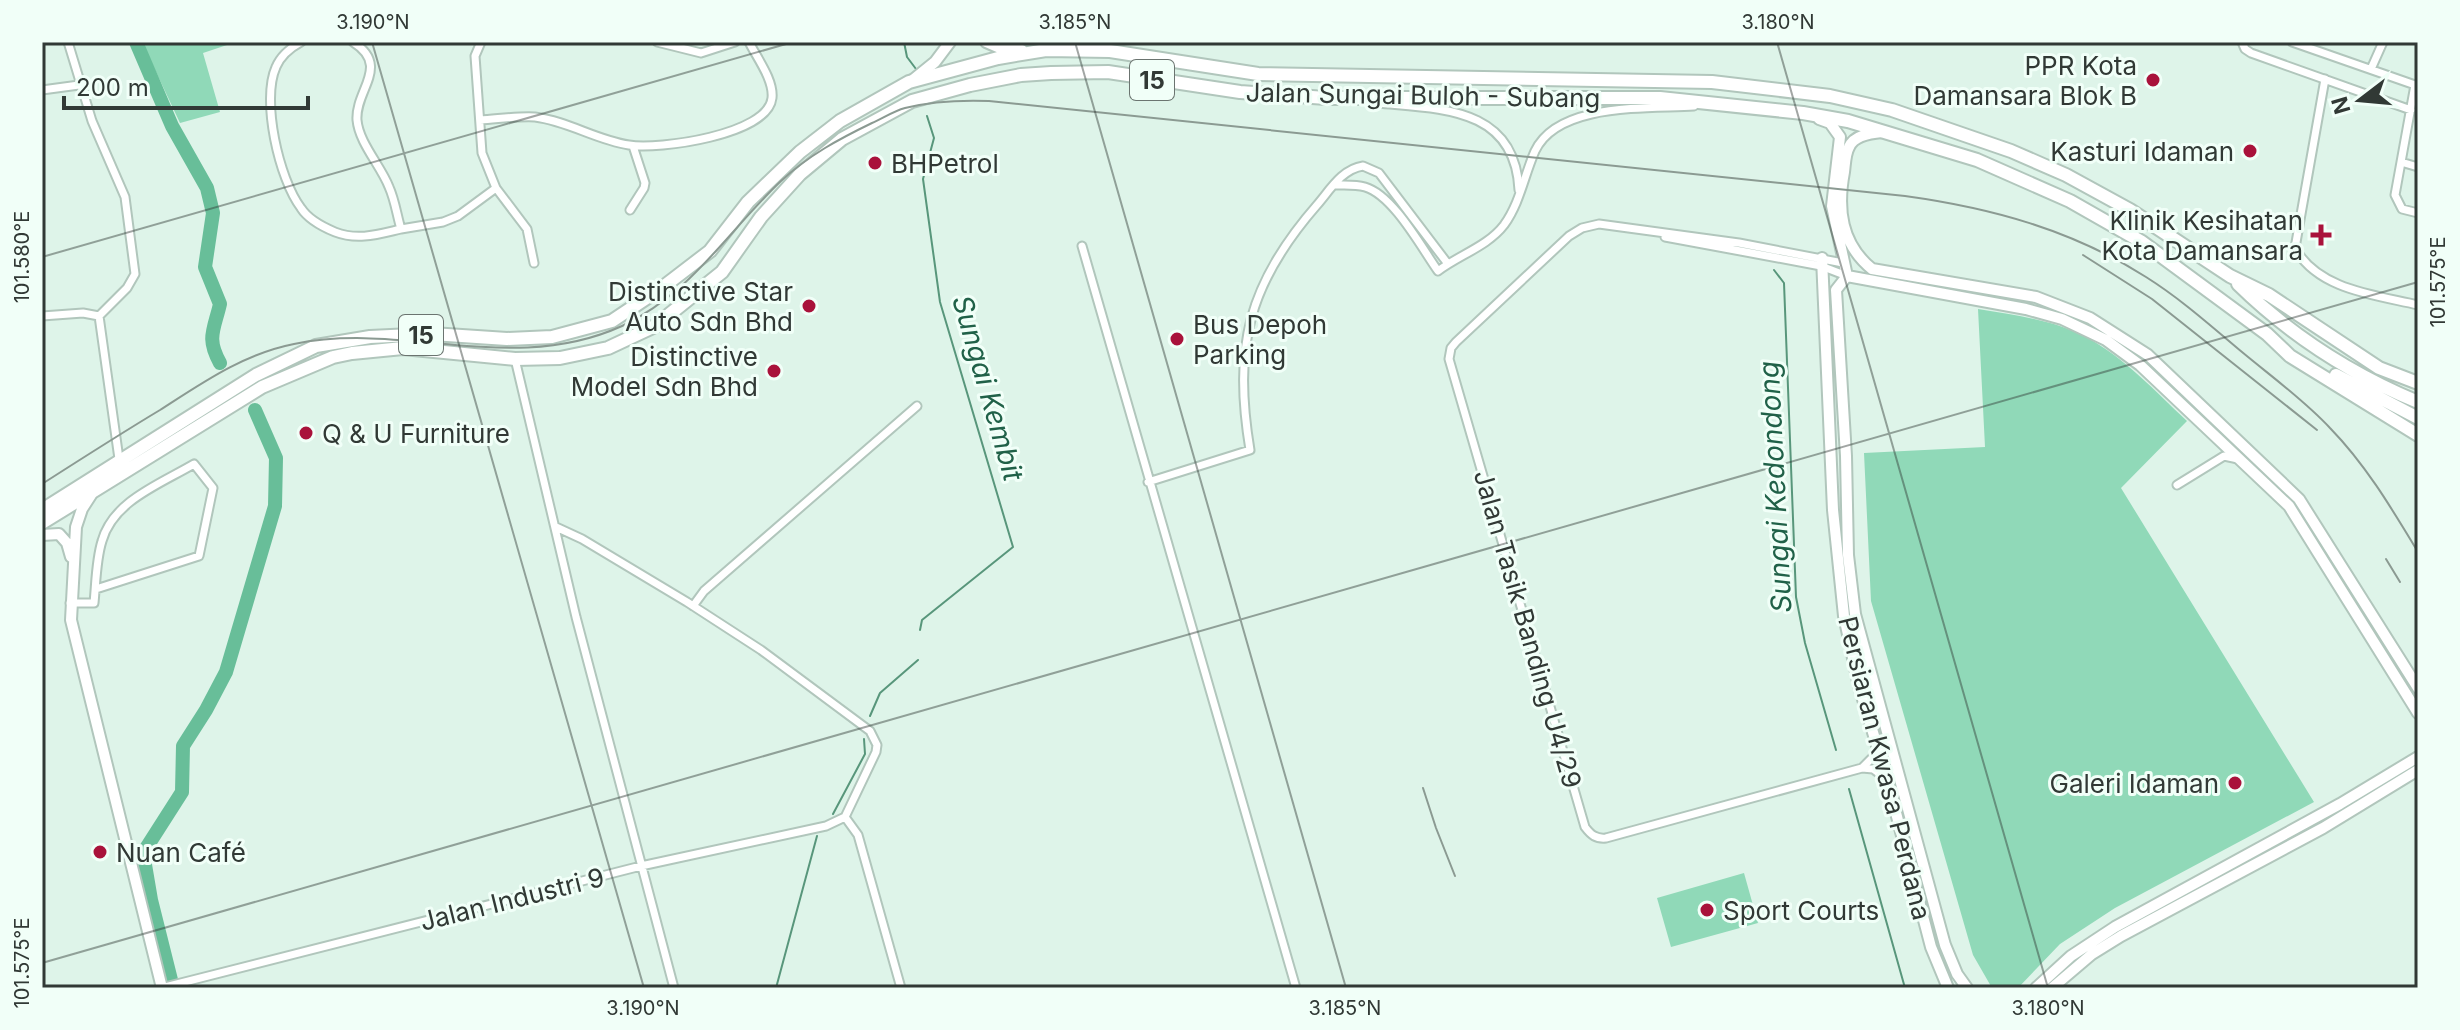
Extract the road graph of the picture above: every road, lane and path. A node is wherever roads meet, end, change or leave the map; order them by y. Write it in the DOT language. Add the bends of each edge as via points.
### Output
graph roads {
  1 [pos="68,42"];
  2 [pos="301,42"];
  3 [pos="353,42"];
  4 [pos="481,42"];
  5 [pos="657,42"];
  6 [pos="735,42"];
  7 [pos="749,42"];
  8 [pos="950,42"];
  9 [pos="986,42"];
  10 [pos="2242,42"];
  11 [pos="2292,42"];
  12 [pos="2383,42"];
  13 [pos="1046,50"];
  14 [pos="2371,69"];
  15 [pos="2325,79"];
  16 [pos="909,82"];
  17 [pos="79,85"];
  18 [pos="2417,85"];
  19 [pos="42,90"];
  20 [pos="1326,98"];
  21 [pos="1726,104"];
  22 [pos="2411,110"];
  23 [pos="1803,113"];
  24 [pos="480,120"];
  25 [pos="1888,132"];
  26 [pos="633,146"];
  27 [pos="2401,162"];
  28 [pos="2418,167"];
  29 [pos="1334,185"];
  30 [pos="496,188"];
  31 [pos="1520,196"];
  32 [pos="630,210"];
  33 [pos="2418,213"];
  34 [pos="401,229"];
  35 [pos="1849,243"];
  36 [pos="1082,246"];
  37 [pos="1821,262"];
  38 [pos="534,263"];
  39 [pos="1843,263"];
  40 [pos="1448,264"];
  41 [pos="1872,269"];
  42 [pos="1847,276"];
  43 [pos="2230,276"];
  44 [pos="2418,305"];
  45 [pos="42,316"];
  46 [pos="99,316"];
  47 [pos="2267,334"];
  48 [pos="515,359"];
  49 [pos="2418,383"];
  50 [pos="2418,402"];
  51 [pos="917,406"];
  52 [pos="2418,418"];
  53 [pos="2418,435"];
  54 [pos="2221,441"];
  55 [pos="2224,456"];
  56 [pos="119,459"];
  57 [pos="2241,460"];
  58 [pos="1148,482"];
  59 [pos="2177,485"];
  60 [pos="95,490"];
  61 [pos="42,510"];
  62 [pos="42,523"];
  63 [pos="556,527"];
  64 [pos="42,535"];
  65 [pos="73,567"];
  66 [pos="96,589"];
  67 [pos="70,603"];
  68 [pos="693,606"];
  69 [pos="2418,688"];
  70 [pos="2418,713"];
  71 [pos="1878,746"];
  72 [pos="2418,757"];
  73 [pos="1862,768"];
  74 [pos="2418,770"];
  75 [pos="1888,782"];
  76 [pos="845,817"];
  77 [pos="2316,818"];
  78 [pos="2323,828"];
  79 [pos="641,866"];
  80 [pos="162,988"];
  81 [pos="674,988"];
  82 [pos="901,988"];
  83 [pos="1296,988"];
  84 [pos="1948,988"];
  85 [pos="1967,988"];
  86 [pos="2036,988"];
  87 [pos="2052,988"];
  1 -- 17 [label="street"];
  2 -- 34 [label="street" via="283,54 271,84 274,132 293,196 303,211 337,233 367,237"];
  3 -- 34 [label="street" via="370,63 357,122 390,187"];
  4 -- 24 [label="street" via="475,56"];
  5 -- 6 [label="street" via="701,53"];
  7 -- 26 [label="street" via="770,83 770,106 760,118 739,129 659,146"];
  8 -- 16 [label="street"];
  9 -- 13 [label="street" via="1002,49"];
  10 -- 15 [label="street" via="2251,53"];
  11 -- 14 [label="street"];
  12 -- 14 [label="street"];
  13 -- 16 [label="highway, Jalan Sungai Buloh - Subang / 15"];
  13 -- 43 [label="highway, Jalan Sungai Buloh - Subang / 15" via="1110,51 1258,74 1712,82 1830,96 1892,110 2066,175"];
  14 -- 18 [label="street"];
  15 -- 22 [label="street"];
  15 -- 44 [label="street" via="2295,248 2301,260 2338,286"];
  16 -- 56 [label="highway, Jalan Sungai Buloh - Subang / 15" via="800,152 748,202 710,251 612,321 552,337 432,334 316,346 256,375"];
  17 -- 19 [label="street"];
  17 -- 46 [label="street" via="125,197 135,274"];
  18 -- 22 [label="street"];
  20 -- 21 [label="highway, Jalan Sungai Buloh - Subang / 15" via="1660,98"];
  20 -- 31 [label="street" via="1455,111 1484,123 1506,144"];
  20 -- 48 [label="highway, Jalan Sungai Buloh - Subang / 15" via="1079,72 1021,75 912,101 842,139 800,174 722,272 655,326 608,348 560,358"];
  21 -- 23 [label="highway, Jalan Sungai Buloh - Subang / 15"];
  21 -- 31 [label="street" via="1577,118 1542,141"];
  22 -- 27 [label="street"];
  23 -- 25 [label="highway, Jalan Sungai Buloh - Subang / 15"];
  23 -- 39 [label="street" via="1830,123 1840,137 1832,206"];
  24 -- 26 [label="street" via="533,117"];
  24 -- 30 [label="street" via="482,153"];
  25 -- 35 [label="street" via="1869,134 1849,146 1840,205"];
  25 -- 47 [label="highway, Jalan Sungai Buloh - Subang / 15" via="1977,160 2070,201 2142,242"];
  26 -- 32 [label="street" via="645,183"];
  27 -- 28 [label="street"];
  27 -- 33 [label="street" via="2395,195 2402,209"];
  29 -- 40 [label="street" via="1362,186 1378,194 1438,271"];
  29 -- 40 [label="street" via="1358,167 1373,169"];
  29 -- 58 [label="street" via="1282,249 1256,303 1242,379 1250,450"];
  30 -- 34 [label="street" via="458,216"];
  30 -- 38 [label="street" via="527,229"];
  31 -- 40 [label="street" via="1490,238"];
  35 -- 39 [label="street"];
  35 -- 41 [label="street"];
  36 -- 58 [label="street"];
  37 -- 39 [label="street, Jalan Tasik Banding U4/29"];
  37 -- 42 [label="street, Jalan Tasik Banding U4/29"];
  37 -- 71 [label="street, Persiaran Kwasa Perdana" via="1837,560 1859,686"];
  37 -- 73 [label="street, Jalan Tasik Banding U4/29" via="1590,225 1569,236 1449,353 1585,827 1606,838"];
  39 -- 41 [label="street"];
  39 -- 42 [label="street"];
  41 -- 69 [label="street" via="2036,297 2090,318 2148,355 2299,499"];
  42 -- 54 [label="street" via="2026,309 2083,327 2140,365"];
  42 -- 85 [label="street, Persiaran Kwasa Perdana" via="1836,290 1855,614 1945,945"];
  43 -- 49 [label="highway, Jalan Sungai Buloh - Subang / 15" via="2269,295 2379,368"];
  43 -- 50 [label="highway, Jalan Sungai Buloh - Subang" via="2267,313 2322,351"];
  45 -- 46 [label="street"];
  46 -- 56 [label="street"];
  47 -- 52 [label="highway, Jalan Sungai Buloh - Subang"];
  47 -- 53 [label="highway, Jalan Sungai Buloh - Subang / 15" via="2290,356"];
  48 -- 60 [label="highway, Jalan Sungai Buloh - Subang / 15" via="403,348 333,357 262,387"];
  48 -- 63 [label="street"];
  51 -- 68 [label="street"];
  54 -- 55 [label="street"];
  54 -- 57 [label="street"];
  55 -- 57 [label="street"];
  55 -- 59 [label="street"];
  56 -- 61 [label="highway, Jalan Sungai Buloh - Subang / 15"];
  57 -- 70 [label="street" via="2297,516"];
  58 -- 83 [label="street"];
  60 -- 62 [label="highway, Jalan Sungai Buloh - Subang / 15"];
  60 -- 65 [label="street" via="76,527"];
  63 -- 68 [label="street"];
  63 -- 79 [label="street"];
  64 -- 65 [label="street" via="59,534"];
  65 -- 67 [label="street"];
  66 -- 66 [label="street" via="101,544 118,511 194,464 213,488 199,556"];
  66 -- 67 [label="street" via="94,603"];
  67 -- 80 [label="street" via="74,638"];
  68 -- 76 [label="street" via="874,736 876,752"];
  71 -- 73 [label="street"];
  71 -- 75 [label="street, Persiaran Kwasa Perdana"];
  72 -- 77 [label="street"];
  73 -- 75 [label="street" via="1880,772"];
  74 -- 78 [label="street"];
  75 -- 84 [label="street, Persiaran Kwasa Perdana" via="1931,947"];
  76 -- 79 [label="street, Jalan Industri 9" via="826,826"];
  76 -- 82 [label="street" via="858,835"];
  77 -- 78 [label="street"];
  77 -- 86 [label="street" via="2115,927"];
  78 -- 87 [label="street" via="2121,936"];
  79 -- 80 [label="street, Jalan Industri 9"];
  79 -- 81 [label="street"];
}
